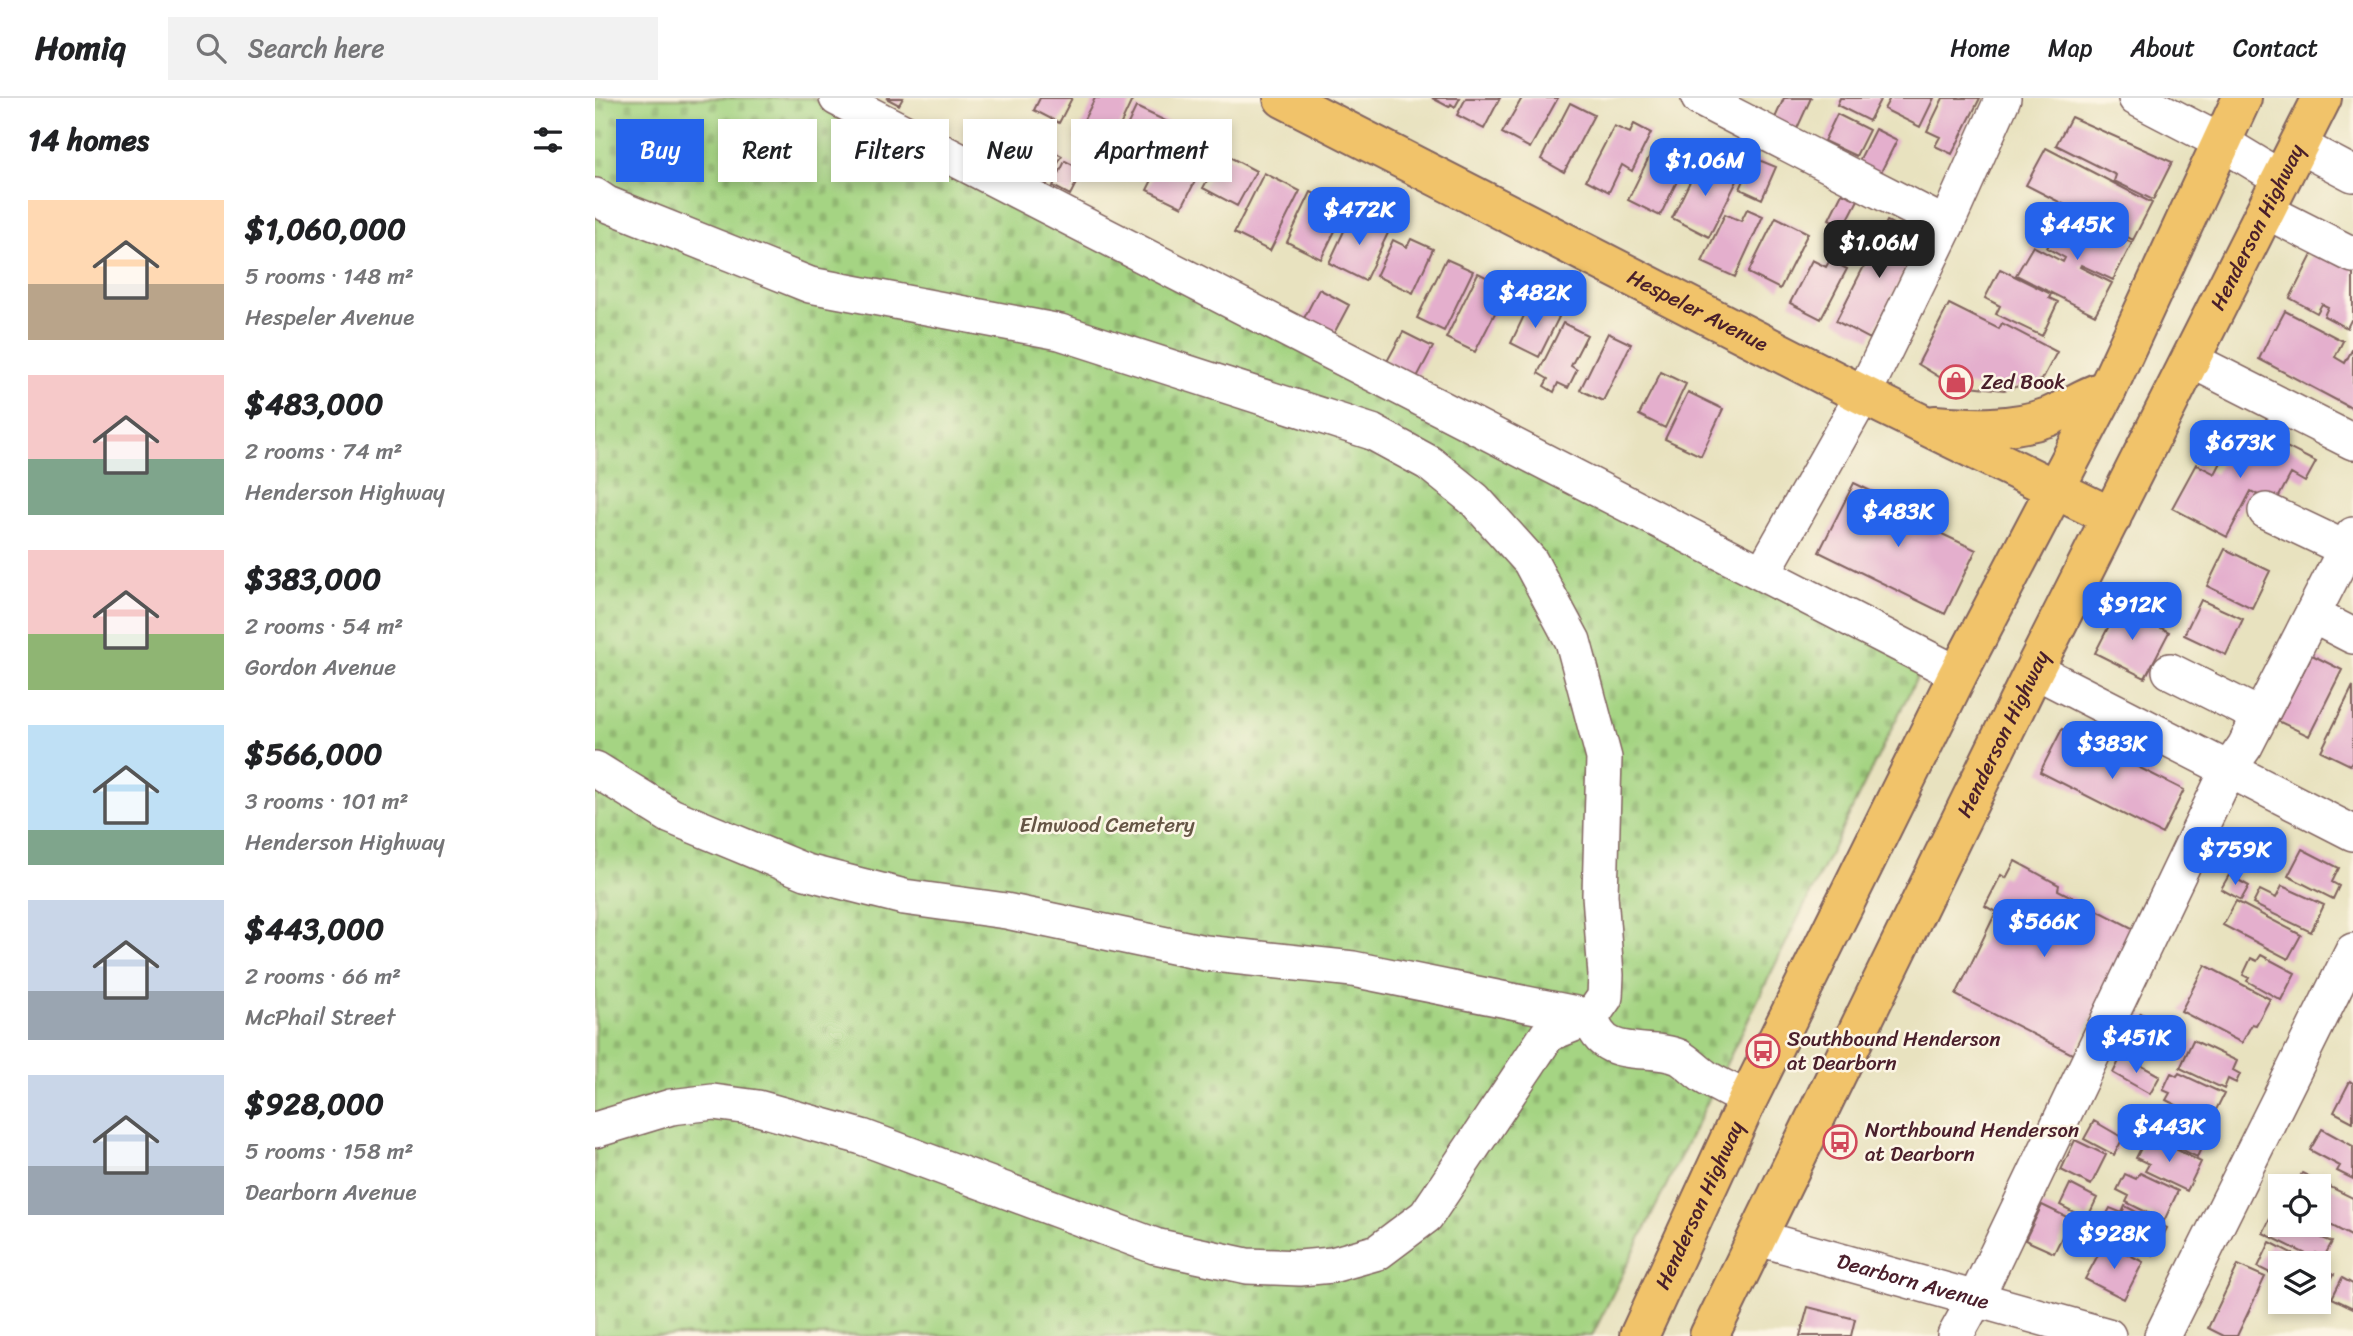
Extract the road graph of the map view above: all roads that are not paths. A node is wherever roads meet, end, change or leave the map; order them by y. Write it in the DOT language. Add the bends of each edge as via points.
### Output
graph roads {
  1 [pos="837,98"];
  2 [pos="1283,98"];
  3 [pos="1699,98"];
  4 [pos="2003,98"];
  5 [pos="2136,98"];
  6 [pos="2242,98"];
  7 [pos="2322,98"];
  8 [pos="2221,142"];
  9 [pos="2298,145"];
  10 [pos="2353,174"];
  11 [pos="2274,195"];
  12 [pos="595,197"];
  13 [pos="1946,225"];
  14 [pos="2353,255"];
  15 [pos="2192,360"];
  16 [pos="2107,390"];
  17 [pos="1863,395"];
  18 [pos="1923,425"];
  19 [pos="2353,442"];
  20 [pos="2054,490"];
  21 [pos="2266,510"];
  22 [pos="2112,517"];
  23 [pos="2350,542"];
  24 [pos="1763,572"];
  25 [pos="2314,616"];
  26 [pos="2353,636"];
  27 [pos="2034,670"];
  28 [pos="2170,671"];
  29 [pos="1958,674"];
  30 [pos="2260,716"];
  31 [pos="595,769"];
  32 [pos="2228,770"];
  33 [pos="2353,833"];
  34 [pos="2353,951"];
  35 [pos="1591,1017"];
  36 [pos="1729,1090"];
  37 [pos="595,1130"];
  38 [pos="1758,1238"];
  39 [pos="1975,1300"];
  40 [pos="1639,1336"];
  41 [pos="1709,1336"];
  42 [pos="1955,1336"];
  43 [pos="2108,1336"];
  44 [pos="2162,1336"];
  1 -- 24 [label="street"];
  2 -- 17 [label="main road, Hespeler Avenue"];
  3 -- 13 [label="street"];
  4 -- 13 [label="street"];
  5 -- 8 [label="street"];
  6 -- 8 [label="main road, Henderson Highway"];
  7 -- 9 [label="main road, Henderson Highway"];
  8 -- 11 [label="street"];
  8 -- 16 [label="main road, Henderson Highway"];
  9 -- 10 [label="street"];
  9 -- 11 [label="main road, Henderson Highway"];
  11 -- 14 [label="street"];
  11 -- 15 [label="main road, Henderson Highway"];
  12 -- 35 [label="street" via="810,285 1060,332 1372,432 1429,463 1475,499 1529,561 1573,641 1604,758 1600,895 1605,997"];
  13 -- 17 [label="street"];
  15 -- 19 [label="street"];
  15 -- 22 [label="main road, Henderson Highway"];
  16 -- 18 [label="main road" via="2017,425"];
  16 -- 20 [label="main road, Henderson Highway"];
  17 -- 18 [label="main road, Hespeler Avenue"];
  17 -- 24 [label="street"];
  18 -- 20 [label="main road, Hespeler Avenue"];
  20 -- 22 [label="main road, Hespeler Avenue"];
  20 -- 29 [label="main road, Henderson Highway"];
  21 -- 23 [label="street"];
  22 -- 27 [label="main road, Henderson Highway"];
  23 -- 25 [label="street"];
  24 -- 29 [label="street"];
  25 -- 26 [label="street"];
  25 -- 30 [label="street"];
  27 -- 32 [label="street"];
  27 -- 38 [label="main road, Henderson Highway"];
  28 -- 30 [label="street"];
  29 -- 40 [label="main road, Henderson Highway" via="1748,1099"];
  30 -- 32 [label="street"];
  31 -- 35 [label="street" via="671,816 806,872 904,897 1006,911 1205,953 1353,969"];
  32 -- 33 [label="street"];
  32 -- 39 [label="street"];
  34 -- 44 [label="street"];
  35 -- 36 [label="street" via="1605,1040 1623,1051 1681,1058"];
  35 -- 37 [label="street" via="1548,1034 1426,1216 1378,1252 1300,1269 1247,1266 1155,1246 862,1137 758,1108 713,1102 671,1107"];
  38 -- 39 [label="street, Dearborn Avenue"];
  38 -- 41 [label="main road, Henderson Highway"];
  39 -- 42 [label="street"];
  39 -- 43 [label="street, Dearborn Avenue"];
}
